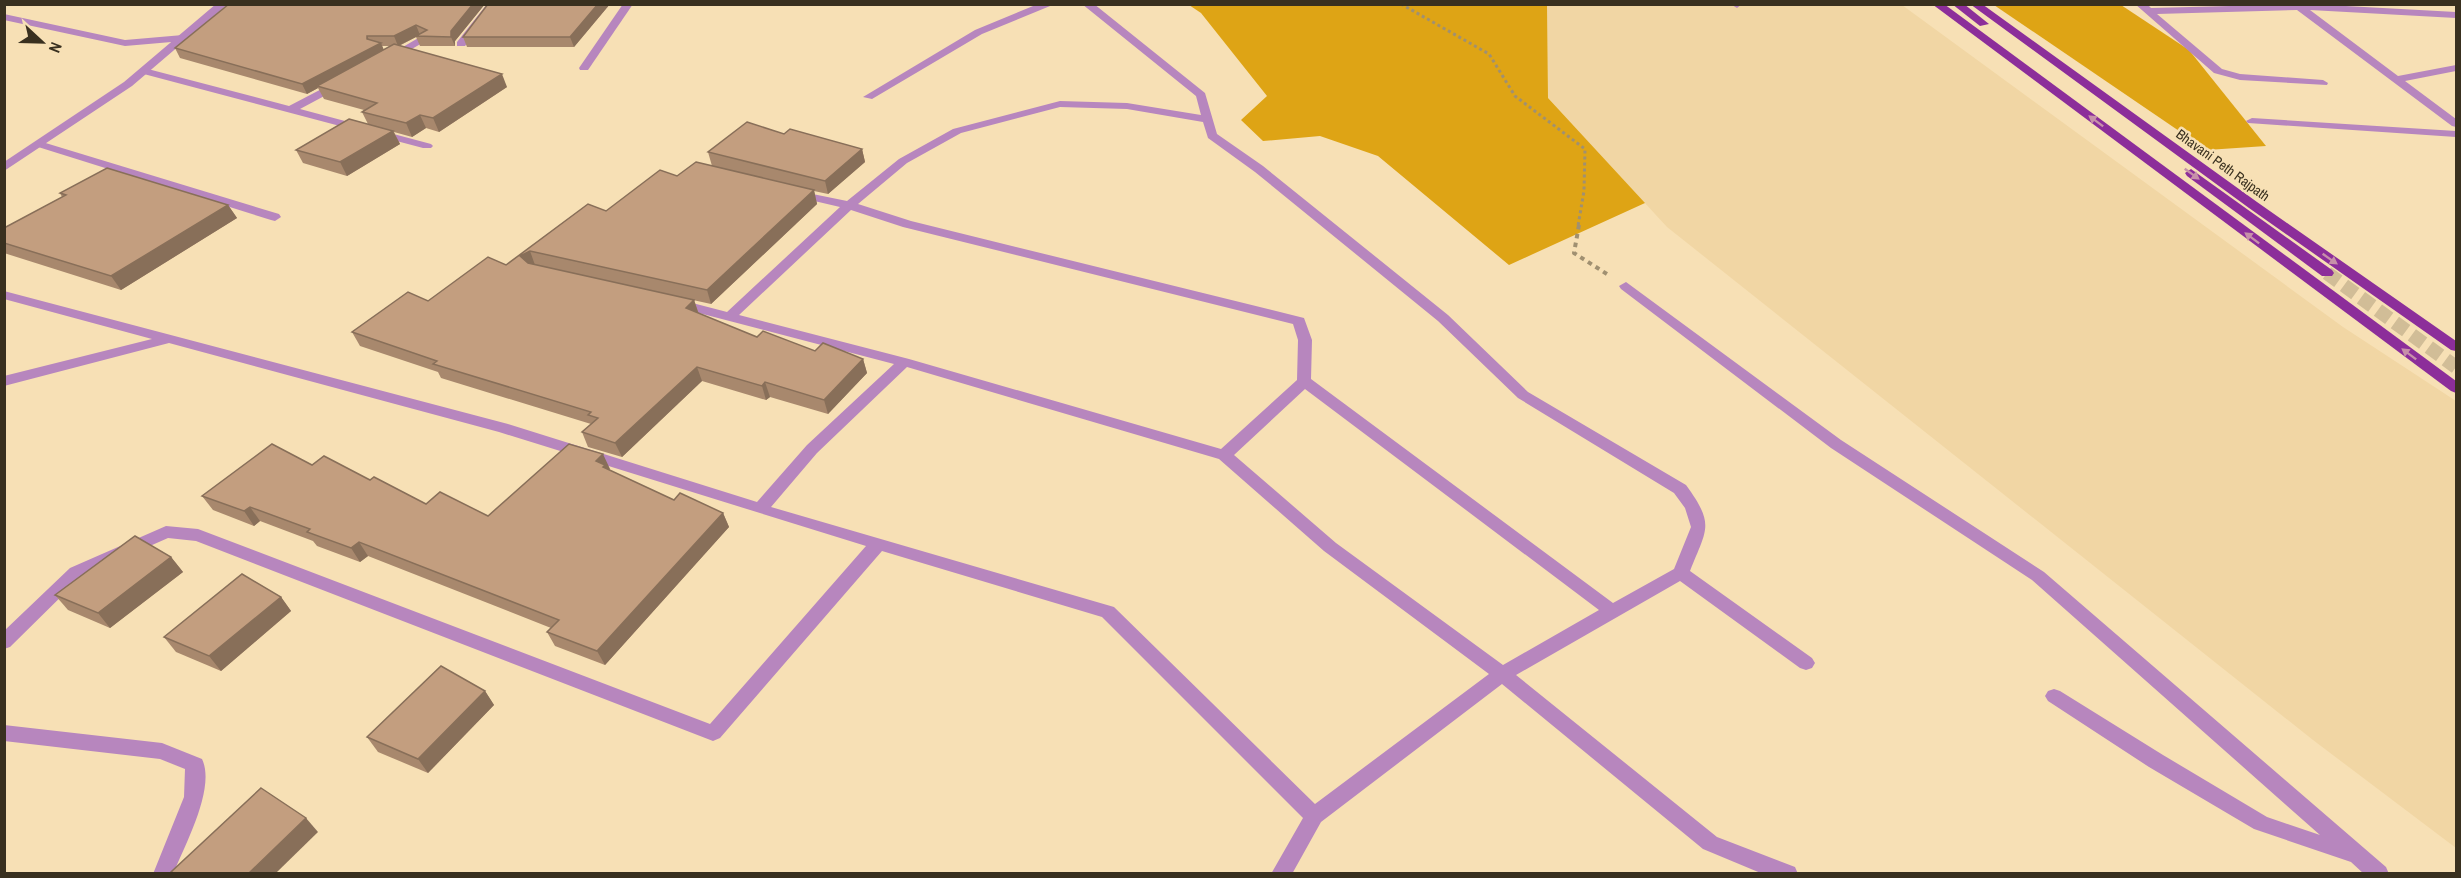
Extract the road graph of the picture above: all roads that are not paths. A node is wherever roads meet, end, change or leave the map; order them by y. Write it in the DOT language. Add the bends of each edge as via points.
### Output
graph roads {
  1 [pos="223,4"];
  2 [pos="493,4"];
  3 [pos="628,4"];
  4 [pos="1050,4"];
  5 [pos="1088,4"];
  6 [pos="1937,4"];
  7 [pos="1958,4"];
  8 [pos="1975,4"];
  9 [pos="2299,6"];
  10 [pos="2144,8"];
  11 [pos="2457,15"];
  12 [pos="4,16"];
  13 [pos="183,38"];
  14 [pos="424,39"];
  15 [pos="461,44"];
  16 [pos="383,61"];
  17 [pos="584,68"];
  18 [pos="2457,68"];
  19 [pos="144,71"];
  20 [pos="352,77"];
  21 [pos="2397,79"];
  22 [pos="2323,83"];
  23 [pos="868,96"];
  24 [pos="290,110"];
  25 [pos="1208,120"];
  26 [pos="2252,121"];
  27 [pos="2457,124"];
  28 [pos="2457,134"];
  29 [pos="39,144"];
  30 [pos="427,146"];
  31 [pos="4,168"];
  32 [pos="782,189"];
  33 [pos="849,205"];
  34 [pos="274,216"];
  35 [pos="2327,273"];
  36 [pos="1626,286"];
  37 [pos="4,295"];
  38 [pos="662,300"];
  39 [pos="731,315"];
  40 [pos="168,339"];
  41 [pos="2457,347"];
  42 [pos="904,362"];
  43 [pos="4,381"];
  44 [pos="1304,381"];
  45 [pos="2457,388"];
  46 [pos="1224,455"];
  47 [pos="760,509"];
  48 [pos="879,543"];
  49 [pos="1681,573"];
  50 [pos="1612,611"];
  51 [pos="4,642"];
  52 [pos="1806,663"];
  53 [pos="1502,674"];
  54 [pos="2054,696"];
  55 [pos="4,733"];
  56 [pos="1314,816"];
  57 [pos="2357,857"];
  58 [pos="163,873"];
  59 [pos="1281,873"];
  60 [pos="1788,873"];
  61 [pos="2379,873"];
  1 -- 13 [label="street"];
  2 -- 15 [label="street"];
  3 -- 17 [label="street"];
  4 -- 23 [label="street" via="979,29"];
  5 -- 25 [label="street" via="1202,95"];
  45 -- 6 [label="main road, one-way"];
  7 -- 35 [label="main road, one-way"];
  8 -- 41 [label="main road, Bhavani Peth Rajpath, one-way" via="2262,212"];
  9 -- 10 [label="street"];
  9 -- 11 [label="street"];
  9 -- 21 [label="street"];
  10 -- 22 [label="street" via="2224,74"];
  12 -- 13 [label="street" via="125,43"];
  13 -- 19 [label="street"];
  14 -- 16 [label="street"];
  18 -- 21 [label="street"];
  19 -- 24 [label="street"];
  19 -- 29 [label="street"];
  20 -- 24 [label="street"];
  21 -- 27 [label="street"];
  24 -- 30 [label="street"];
  25 -- 33 [label="street" via="1127,106 1060,104 957,131 903,161"];
  25 -- 49 [label="street" via="1212,136 1259,169 1443,318 1523,395 1680,489 1699,527"];
  26 -- 28 [label="street"];
  29 -- 31 [label="street"];
  29 -- 34 [label="street"];
  32 -- 33 [label="street"];
  33 -- 39 [label="street"];
  33 -- 44 [label="street" via="907,224 1299,321 1305,340"];
  36 -- 57 [label="street" via="1836,444 2038,576"];
  37 -- 40 [label="street"];
  38 -- 39 [label="street"];
  39 -- 42 [label="street"];
  40 -- 43 [label="street"];
  40 -- 47 [label="street" via="503,428"];
  42 -- 46 [label="street"];
  42 -- 47 [label="street" via="812,449"];
  44 -- 46 [label="street"];
  44 -- 50 [label="street"];
  46 -- 53 [label="street" via="1330,547"];
  47 -- 48 [label="street"];
  48 -- 51 [label="street" via="713,733 198,535 166,532 76,572"];
  48 -- 56 [label="street" via="1108,612"];
  49 -- 50 [label="street"];
  49 -- 52 [label="street"];
  50 -- 53 [label="street"];
  53 -- 56 [label="street"];
  53 -- 60 [label="street" via="1710,843"];
  54 -- 57 [label="street" via="2261,823"];
  55 -- 58 [label="street" via="162,751 195,765 194,797"];
  56 -- 59 [label="street"];
  57 -- 61 [label="street"];
}
